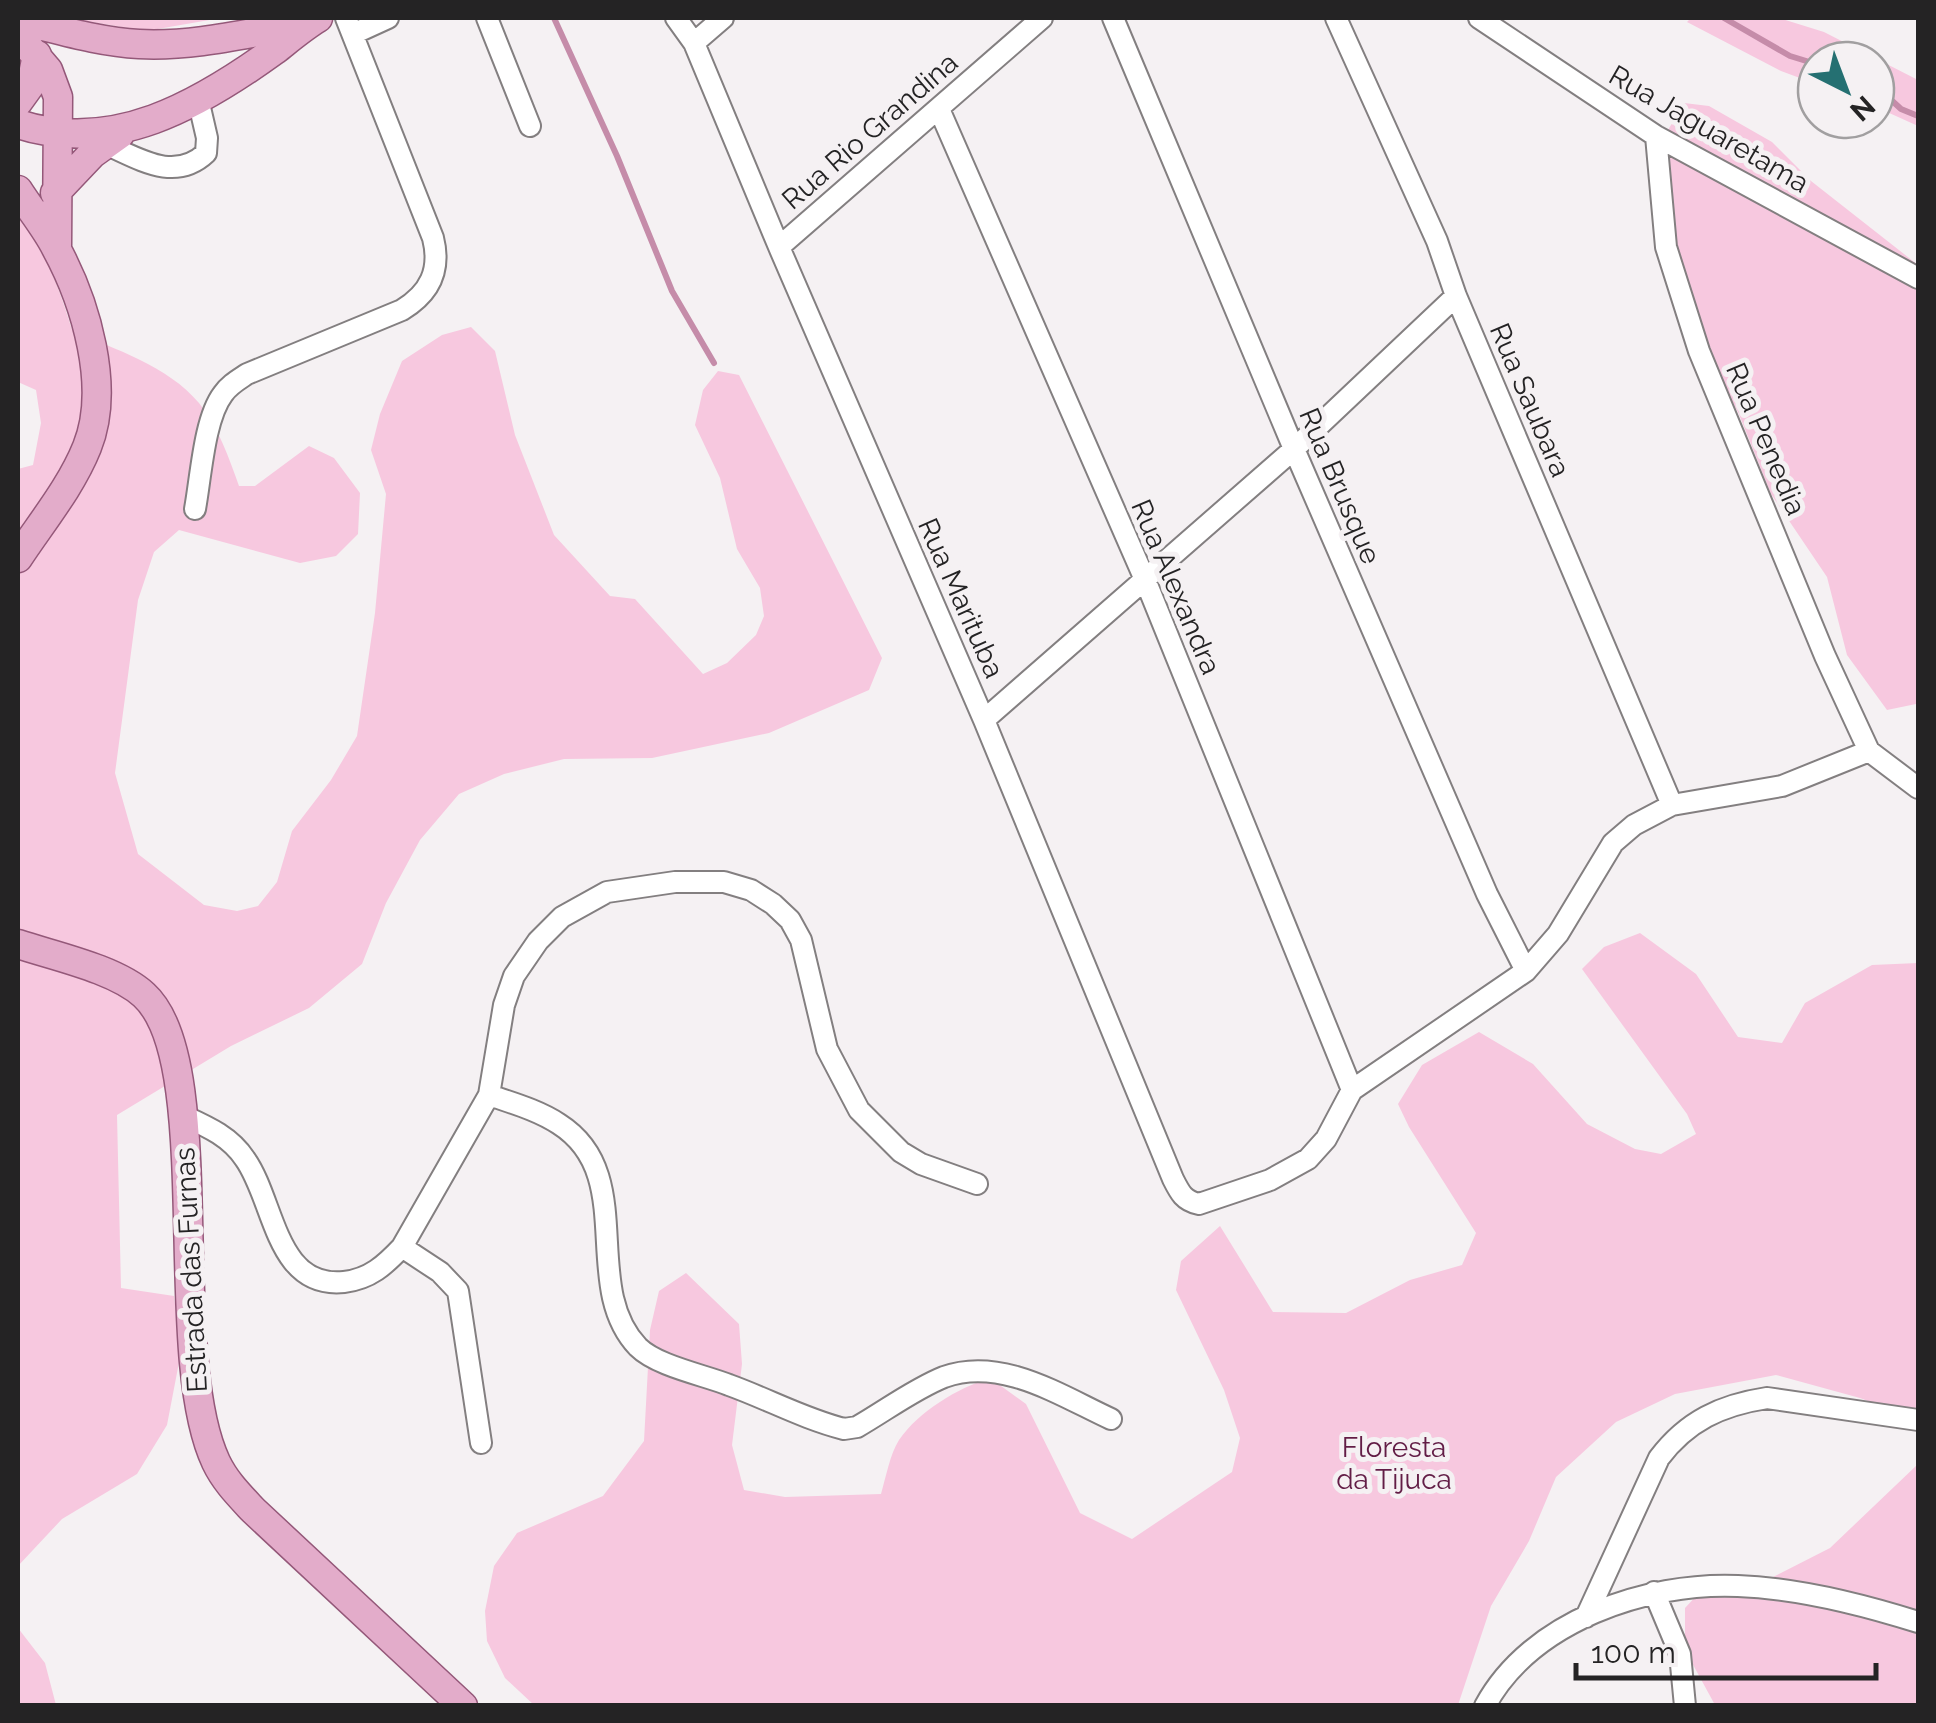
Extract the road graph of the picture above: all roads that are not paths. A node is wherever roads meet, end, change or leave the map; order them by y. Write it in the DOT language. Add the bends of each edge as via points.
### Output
graph roads {
  1 [pos="388,18"];
  2 [pos="488,18"];
  3 [pos="676,18"];
  4 [pos="722,18"];
  5 [pos="1042,18"];
  6 [pos="1113,18"];
  7 [pos="1336,18"];
  8 [pos="1479,18"];
  9 [pos="18,20"];
  10 [pos="314,20"];
  11 [pos="350,26"];
  12 [pos="694,43"];
  13 [pos="27,45"];
  14 [pos="198,98"];
  15 [pos="18,102"];
  16 [pos="939,109"];
  17 [pos="18,124"];
  18 [pos="530,126"];
  19 [pos="58,133"];
  20 [pos="1656,136"];
  21 [pos="116,137"];
  22 [pos="18,190"];
  23 [pos="55,193"];
  24 [pos="778,246"];
  25 [pos="56,248"];
  26 [pos="1918,278"];
  27 [pos="1456,296"];
  28 [pos="1294,449"];
  29 [pos="194,509"];
  30 [pos="18,558"];
  31 [pos="1146,582"];
  32 [pos="984,720"];
  33 [pos="1869,752"];
  34 [pos="1918,788"];
  35 [pos="1672,805"];
  36 [pos="18,944"];
  37 [pos="1526,972"];
  38 [pos="1352,1090"];
  39 [pos="489,1094"];
  40 [pos="182,1115"];
  41 [pos="977,1184"];
  42 [pos="402,1246"];
  43 [pos="1111,1419"];
  44 [pos="1918,1420"];
  45 [pos="481,1443"];
  46 [pos="1654,1592"];
  47 [pos="1586,1617"];
  48 [pos="1918,1622"];
  49 [pos="463,1706"];
  50 [pos="1485,1706"];
  51 [pos="1685,1706"];
  1 -- 11 [label="street"];
  2 -- 18 [label="street"];
  3 -- 12 [label="street, Rua Marituba"];
  4 -- 12 [label="street"];
  5 -- 16 [label="street, Rua Rio Grandina"];
  6 -- 28 [label="street, Rua Brusque"];
  7 -- 27 [label="street, Rua Saubara"];
  8 -- 20 [label="street, Rua Jaguaretama"];
  9 -- 10 [label="main road" via="152,44 217,40"];
  10 -- 14 [label="main road"];
  11 -- 29 [label="street" via="433,238 434,274 418,300 402,310 230,385 212,415"];
  12 -- 24 [label="street, Rua Marituba"];
  13 -- 15 [label="main road" via="31,84"];
  13 -- 19 [label="main road" via="56,85"];
  14 -- 21 [label="main road"];
  14 -- 21 [label="street" via="207,138 206,153 196,162 161,168"];
  16 -- 24 [label="street, Rua Rio Grandina"];
  16 -- 31 [label="street, Rua Alexandra"];
  17 -- 19 [label="main road"];
  19 -- 21 [label="main road"];
  19 -- 23 [label="main road"];
  20 -- 26 [label="street, Rua Jaguaretama"];
  20 -- 33 [label="street, Rua Penedia" via="1666,246 1700,350"];
  21 -- 23 [label="main road"];
  22 -- 25 [label="main road"];
  23 -- 25 [label="main road"];
  24 -- 32 [label="street, Rua Marituba"];
  25 -- 30 [label="main road" via="94,351 97,414 70,480"];
  27 -- 28 [label="street"];
  27 -- 35 [label="street, Rua Saubara"];
  28 -- 31 [label="street"];
  28 -- 37 [label="street, Rua Brusque"];
  31 -- 32 [label="street"];
  31 -- 38 [label="street, Rua Alexandra"];
  32 -- 38 [label="street, Rua Marituba" via="1180,1194 1199,1204 1270,1180 1308,1158"];
  33 -- 34 [label="street"];
  33 -- 35 [label="street" via="1782,786"];
  35 -- 37 [label="street" via="1613,844 1558,934"];
  36 -- 40 [label="main road, Estrada das Furnas" via="118,978 149,999 174,1052"];
  37 -- 38 [label="street"];
  39 -- 41 [label="street" via="514,976 562,917 607,892 724,882 751,890 790,920 801,940 827,1048 859,1110 901,1152"];
  39 -- 42 [label="street"];
  39 -- 43 [label="street" via="562,1125 598,1170 612,1297 640,1349 844,1429 961,1372 1018,1377"];
  40 -- 42 [label="street" via="219,1132 244,1156 284,1248 315,1280 360,1280"];
  40 -- 49 [label="main road, Estrada das Furnas" via="192,1344 198,1403 216,1462 253,1510"];
  42 -- 45 [label="street" via="458,1292"];
  44 -- 47 [label="street" via="1767,1398 1704,1416 1659,1458"];
  46 -- 47 [label="street"];
  46 -- 48 [label="street" via="1737,1586 1832,1599"];
  46 -- 51 [label="street" via="1680,1654"];
  47 -- 50 [label="street" via="1530,1651"];
}
